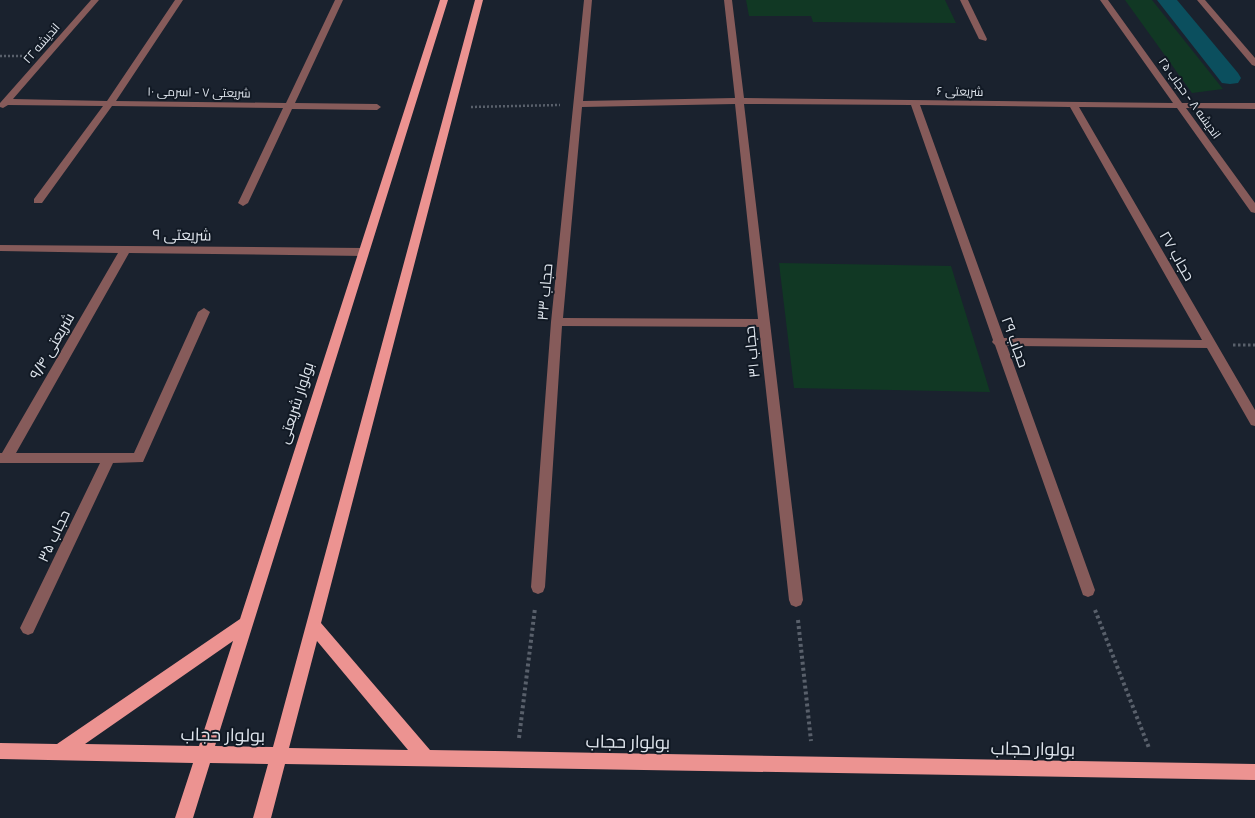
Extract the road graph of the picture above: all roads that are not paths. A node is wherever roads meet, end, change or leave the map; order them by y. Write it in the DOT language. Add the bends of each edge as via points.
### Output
graph roads {
  1 [pos="95,0"];
  2 [pos="179,0"];
  3 [pos="339,0"];
  4 [pos="444,0"];
  5 [pos="479,0"];
  6 [pos="588,0"];
  7 [pos="728,0"];
  8 [pos="964,0"];
  9 [pos="1104,0"];
  10 [pos="1201,0"];
  11 [pos="983,39"];
  12 [pos="1255,63"];
  13 [pos="740,101"];
  14 [pos="914,103"];
  15 [pos="109,104"];
  16 [pos="578,104"];
  17 [pos="2,105"];
  18 [pos="1073,105"];
  19 [pos="289,106"];
  20 [pos="377,106"];
  21 [pos="1180,106"];
  22 [pos="1255,106"];
  23 [pos="38,201"];
  24 [pos="243,203"];
  25 [pos="1255,210"];
  26 [pos="0,248"];
  27 [pos="125,250"];
  28 [pos="364,252"];
  29 [pos="204,312"];
  30 [pos="557,322"];
  31 [pos="765,324"];
  32 [pos="998,342"];
  33 [pos="1210,344"];
  34 [pos="1255,421"];
  35 [pos="3,458"];
  36 [pos="109,458"];
  37 [pos="538,587"];
  38 [pos="1088,590"];
  39 [pos="796,600"];
  40 [pos="246,624"];
  41 [pos="313,625"];
  42 [pos="28,628"];
  43 [pos="0,752"];
  44 [pos="59,752"];
  45 [pos="204,755"];
  46 [pos="278,756"];
  47 [pos="427,759"];
  48 [pos="1255,772"];
  49 [pos="184,818"];
  50 [pos="262,818"];
  1 -- 17 [label="street, اندیشه ۲۲"];
  2 -- 15 [label="street"];
  3 -- 19 [label="street"];
  4 -- 28 [label="main road, بولوار شریعتی"];
  5 -- 41 [label="main road"];
  6 -- 16 [label="street, حجاب ۳۳"];
  7 -- 13 [label="street, حجاب ۳۱"];
  8 -- 11 [label="street"];
  9 -- 21 [label="street, اندیشه ۸ - حجاب ۲۵"];
  10 -- 12 [label="street"];
  13 -- 14 [label="street, شریعتی ۶"];
  13 -- 16 [label="street, شریعتی ۶"];
  13 -- 31 [label="street, حجاب ۳۱"];
  14 -- 18 [label="street, شریعتی ۶"];
  14 -- 32 [label="street, حجاب ۲۹"];
  15 -- 17 [label="street, شریعتی ۷ - اسرمی ۱۰"];
  15 -- 19 [label="street, شریعتی ۷ - اسرمی ۱۰"];
  15 -- 23 [label="street"];
  16 -- 30 [label="street, حجاب ۳۳"];
  18 -- 21 [label="street, شریعتی ۶"];
  18 -- 33 [label="street, حجاب ۲۷"];
  19 -- 20 [label="street, شریعتی ۷ - اسرمی ۱۰"];
  19 -- 24 [label="street"];
  21 -- 22 [label="street, شریعتی ۶"];
  21 -- 25 [label="street, اندیشه ۸ - حجاب ۲۵"];
  26 -- 27 [label="street, شریعتی ۹"];
  27 -- 28 [label="street, شریعتی ۹"];
  27 -- 35 [label="street, شریعتی ۹/۴"];
  28 -- 40 [label="main road, بولوار شریعتی"];
  29 -- 36 [label="street" via="138,458"];
  30 -- 31 [label="street"];
  30 -- 37 [label="street, حجاب ۳۳"];
  31 -- 39 [label="street, حجاب ۳۱"];
  32 -- 33 [label="street"];
  32 -- 38 [label="street, حجاب ۲۹"];
  33 -- 34 [label="street, حجاب ۲۷"];
  35 -- 36 [label="street"];
  36 -- 42 [label="street, حجاب ۳۵"];
  40 -- 44 [label="main road"];
  40 -- 45 [label="main road, بولوار شریعتی"];
  41 -- 46 [label="main road"];
  41 -- 47 [label="main road"];
  43 -- 44 [label="main road, بولوار حجاب"];
  44 -- 45 [label="main road, بولوار حجاب"];
  45 -- 46 [label="main road, بولوار حجاب"];
  45 -- 49 [label="main road, بولوار شریعتی"];
  46 -- 47 [label="main road, بولوار حجاب"];
  46 -- 50 [label="main road"];
  47 -- 48 [label="main road, بولوار حجاب"];
}
